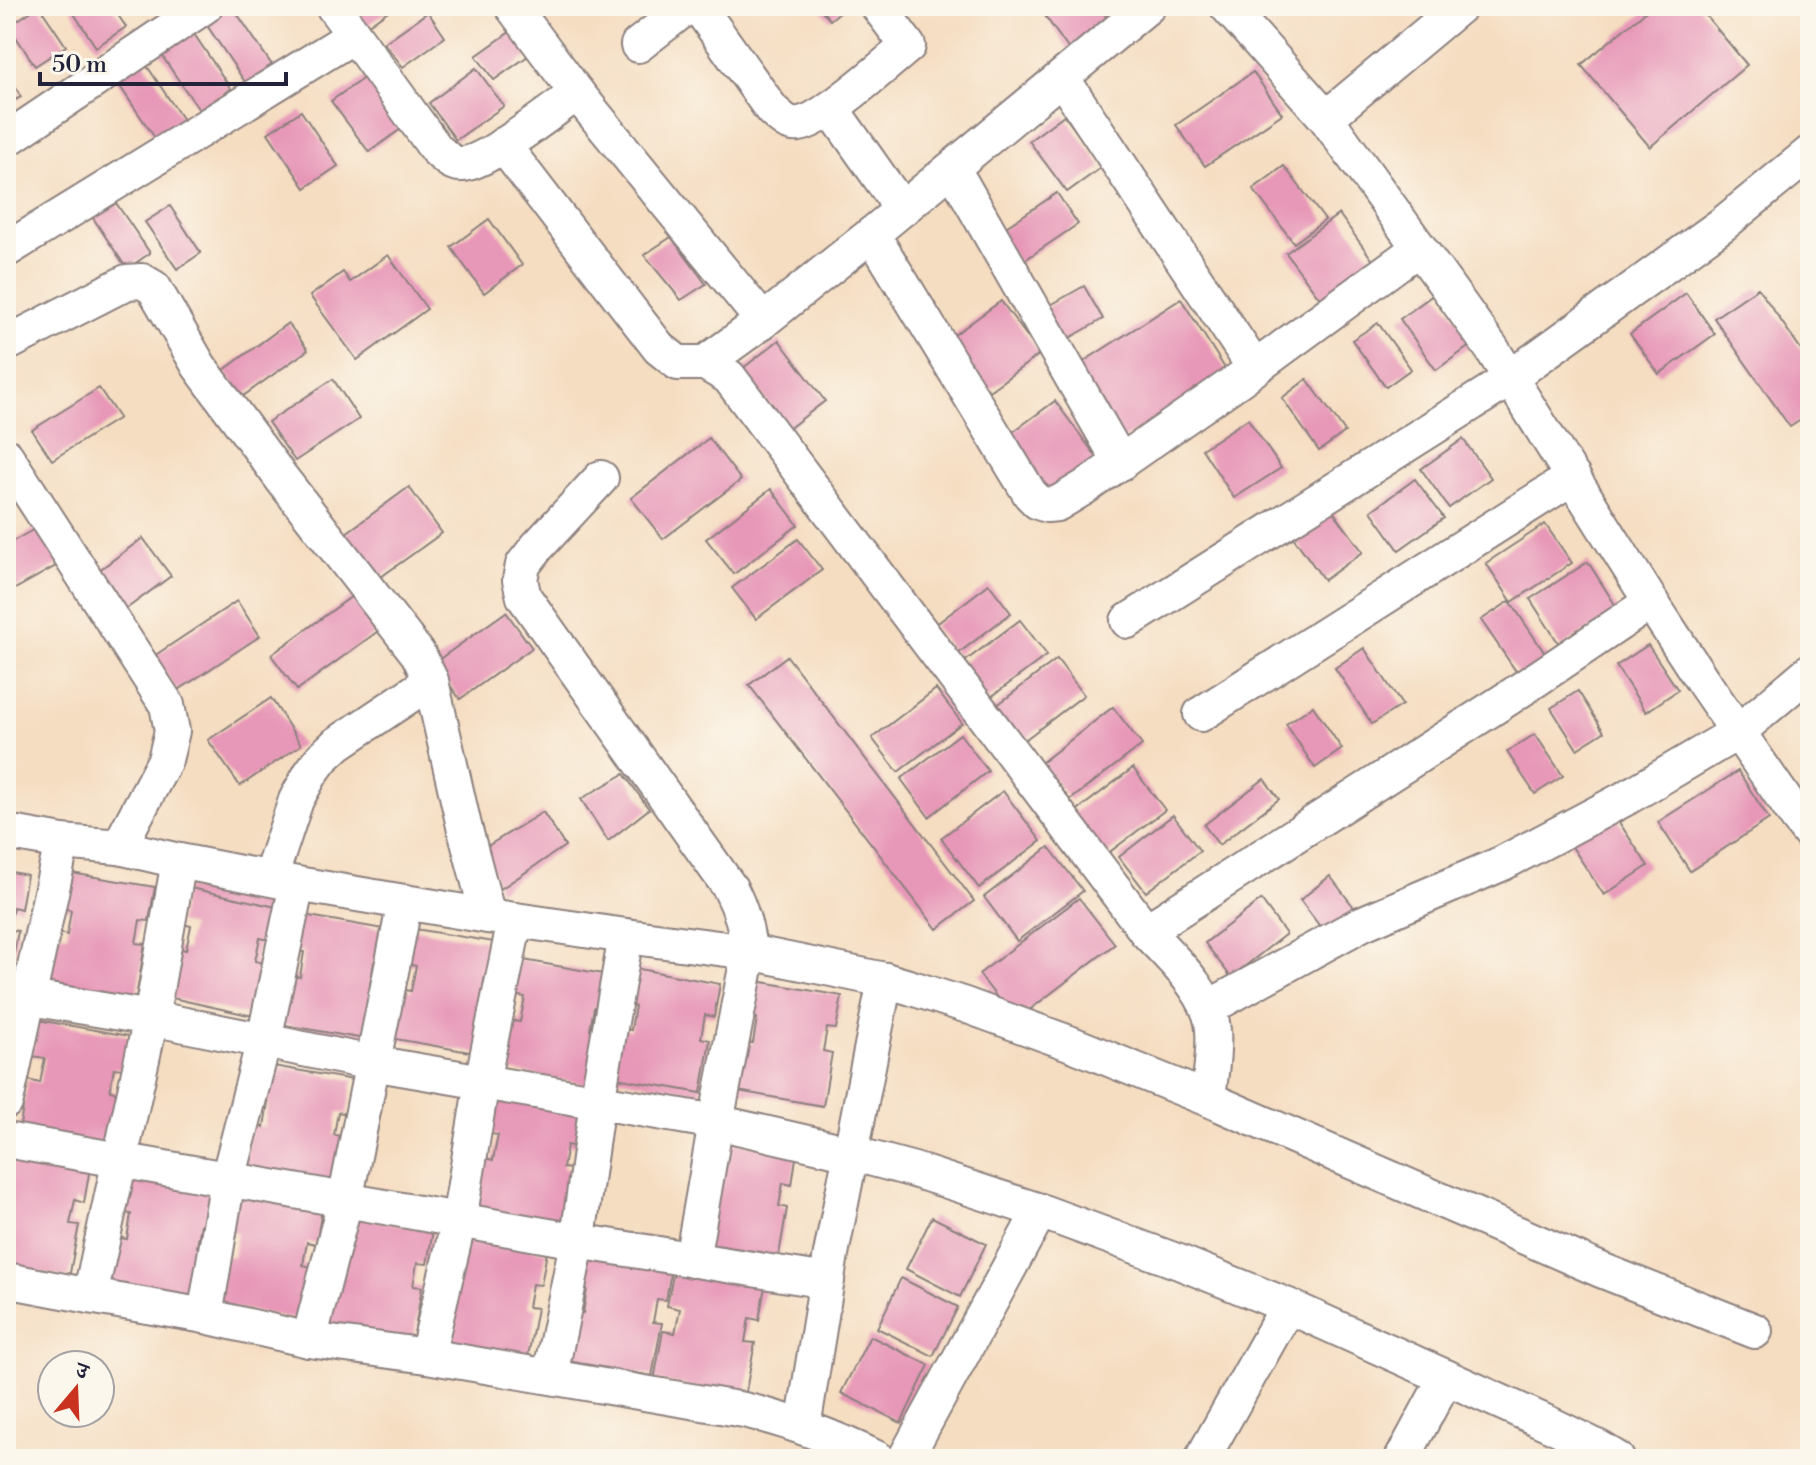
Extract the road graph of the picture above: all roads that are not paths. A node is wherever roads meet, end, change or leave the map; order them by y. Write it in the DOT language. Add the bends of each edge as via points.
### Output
graph roads {
  1 [pos="205,6"];
  2 [pos="333,6"];
  3 [pos="512,6"];
  4 [pos="688,6"];
  5 [pos="698,6"];
  6 [pos="878,6"];
  7 [pos="1148,6"];
  8 [pos="1227,6"];
  9 [pos="1460,6"];
  10 [pos="353,36"];
  11 [pos="638,45"];
  12 [pos="1062,78"];
  13 [pos="577,93"];
  14 [pos="831,108"];
  15 [pos="1326,118"];
  16 [pos="6,140"];
  17 [pos="503,145"];
  18 [pos="1810,153"];
  19 [pos="953,169"];
  20 [pos="902,209"];
  21 [pos="872,234"];
  22 [pos="1419,248"];
  23 [pos="6,250"];
  24 [pos="763,321"];
  25 [pos="6,344"];
  26 [pos="705,363"];
  27 [pos="1254,367"];
  28 [pos="1510,379"];
  29 [pos="6,456"];
  30 [pos="1121,463"];
  31 [pos="1573,477"];
  32 [pos="601,478"];
  33 [pos="1651,602"];
  34 [pos="1128,621"];
  35 [pos="1810,671"];
  36 [pos="431,681"];
  37 [pos="1201,714"];
  38 [pos="1738,732"];
  39 [pos="6,832"];
  40 [pos="1810,834"];
  41 [pos="62,842"];
  42 [pos="119,847"];
  43 [pos="179,861"];
  44 [pos="283,881"];
  45 [pos="405,902"];
  46 [pos="501,918"];
  47 [pos="1146,931"];
  48 [pos="626,936"];
  49 [pos="749,952"];
  50 [pos="885,980"];
  51 [pos="17,996"];
  52 [pos="1208,1008"];
  53 [pos="151,1018"];
  54 [pos="264,1040"];
  55 [pos="372,1063"];
  56 [pos="482,1082"];
  57 [pos="1208,1099"];
  58 [pos="6,1101"];
  59 [pos="597,1102"];
  60 [pos="716,1122"];
  61 [pos="6,1140"];
  62 [pos="851,1153"];
  63 [pos="121,1160"];
  64 [pos="228,1179"];
  65 [pos="345,1201"];
  66 [pos="1040,1211"];
  67 [pos="459,1220"];
  68 [pos="577,1241"];
  69 [pos="692,1260"];
  70 [pos="6,1280"];
  71 [pos="827,1281"];
  72 [pos="90,1296"];
  73 [pos="1288,1306"];
  74 [pos="205,1316"];
  75 [pos="1755,1331"];
  76 [pos="309,1340"];
  77 [pos="427,1356"];
  78 [pos="550,1376"];
  79 [pos="1446,1377"];
  80 [pos="803,1427"];
  81 [pos="878,1459"];
  82 [pos="905,1459"];
  83 [pos="1202,1459"];
  84 [pos="1402,1459"];
  85 [pos="1617,1459"];
  1 -- 16 [label="street"];
  2 -- 10 [label="street"];
  3 -- 13 [label="street"];
  4 -- 11 [label="street"];
  5 -- 14 [label="street" via="783,121 797,125"];
  6 -- 14 [label="street" via="908,46"];
  7 -- 12 [label="street"];
  8 -- 15 [label="street"];
  9 -- 15 [label="street"];
  10 -- 17 [label="street" via="449,162 474,162"];
  10 -- 23 [label="street"];
  12 -- 19 [label="street"];
  12 -- 27 [label="street"];
  13 -- 17 [label="street"];
  13 -- 24 [label="street"];
  14 -- 20 [label="street"];
  15 -- 22 [label="street"];
  17 -- 26 [label="street" via="659,348 678,363"];
  18 -- 28 [label="street" via="1723,224"];
  19 -- 20 [label="street"];
  19 -- 30 [label="street"];
  20 -- 21 [label="street"];
  21 -- 24 [label="street"];
  21 -- 30 [label="street" via="1038,502 1057,504"];
  22 -- 27 [label="street"];
  22 -- 28 [label="street"];
  24 -- 26 [label="street"];
  25 -- 36 [label="street" via="127,282 142,281 154,288 199,366 418,654"];
  26 -- 47 [label="street" via="737,387"];
  27 -- 30 [label="street"];
  28 -- 31 [label="street"];
  28 -- 34 [label="street"];
  29 -- 42 [label="street" via="167,705 172,731 165,760"];
  31 -- 33 [label="street"];
  31 -- 37 [label="street"];
  32 -- 49 [label="street" via="523,565 524,597 730,888 747,928"];
  33 -- 38 [label="street"];
  33 -- 47 [label="street"];
  35 -- 38 [label="street"];
  36 -- 44 [label="street" via="322,758 296,800"];
  36 -- 46 [label="street" via="464,826"];
  38 -- 40 [label="street"];
  38 -- 52 [label="street" via="1528,850 1361,924"];
  39 -- 41 [label="street"];
  41 -- 42 [label="street"];
  41 -- 51 [label="street"];
  42 -- 43 [label="street"];
  43 -- 44 [label="street"];
  43 -- 53 [label="street"];
  44 -- 45 [label="street"];
  44 -- 54 [label="street"];
  45 -- 46 [label="street"];
  45 -- 55 [label="street"];
  46 -- 48 [label="street"];
  46 -- 56 [label="street"];
  47 -- 52 [label="street"];
  48 -- 49 [label="street"];
  48 -- 59 [label="street"];
  49 -- 50 [label="street"];
  49 -- 60 [label="street"];
  50 -- 57 [label="street" via="1072,1044"];
  50 -- 62 [label="street"];
  51 -- 53 [label="street"];
  51 -- 58 [label="street"];
  52 -- 57 [label="street" via="1214,1032"];
  53 -- 54 [label="street"];
  53 -- 63 [label="street"];
  54 -- 55 [label="street"];
  54 -- 64 [label="street"];
  55 -- 56 [label="street"];
  55 -- 65 [label="street"];
  56 -- 59 [label="street"];
  56 -- 67 [label="street"];
  57 -- 75 [label="street"];
  59 -- 60 [label="street"];
  59 -- 68 [label="street"];
  60 -- 62 [label="street"];
  60 -- 69 [label="street"];
  61 -- 63 [label="street"];
  62 -- 66 [label="street"];
  62 -- 71 [label="street"];
  63 -- 64 [label="street"];
  63 -- 72 [label="street"];
  64 -- 65 [label="street"];
  64 -- 74 [label="street"];
  65 -- 67 [label="street"];
  65 -- 76 [label="street"];
  66 -- 73 [label="street"];
  66 -- 82 [label="street"];
  67 -- 68 [label="street"];
  67 -- 77 [label="street"];
  68 -- 69 [label="street"];
  68 -- 78 [label="street"];
  69 -- 71 [label="street"];
  70 -- 72 [label="street"];
  71 -- 80 [label="street"];
  72 -- 74 [label="street"];
  73 -- 79 [label="street"];
  73 -- 83 [label="street"];
  74 -- 76 [label="street"];
  76 -- 77 [label="street"];
  77 -- 78 [label="street"];
  78 -- 80 [label="street" via="744,1410"];
  79 -- 84 [label="street"];
  79 -- 85 [label="street"];
  80 -- 81 [label="street"];
}
